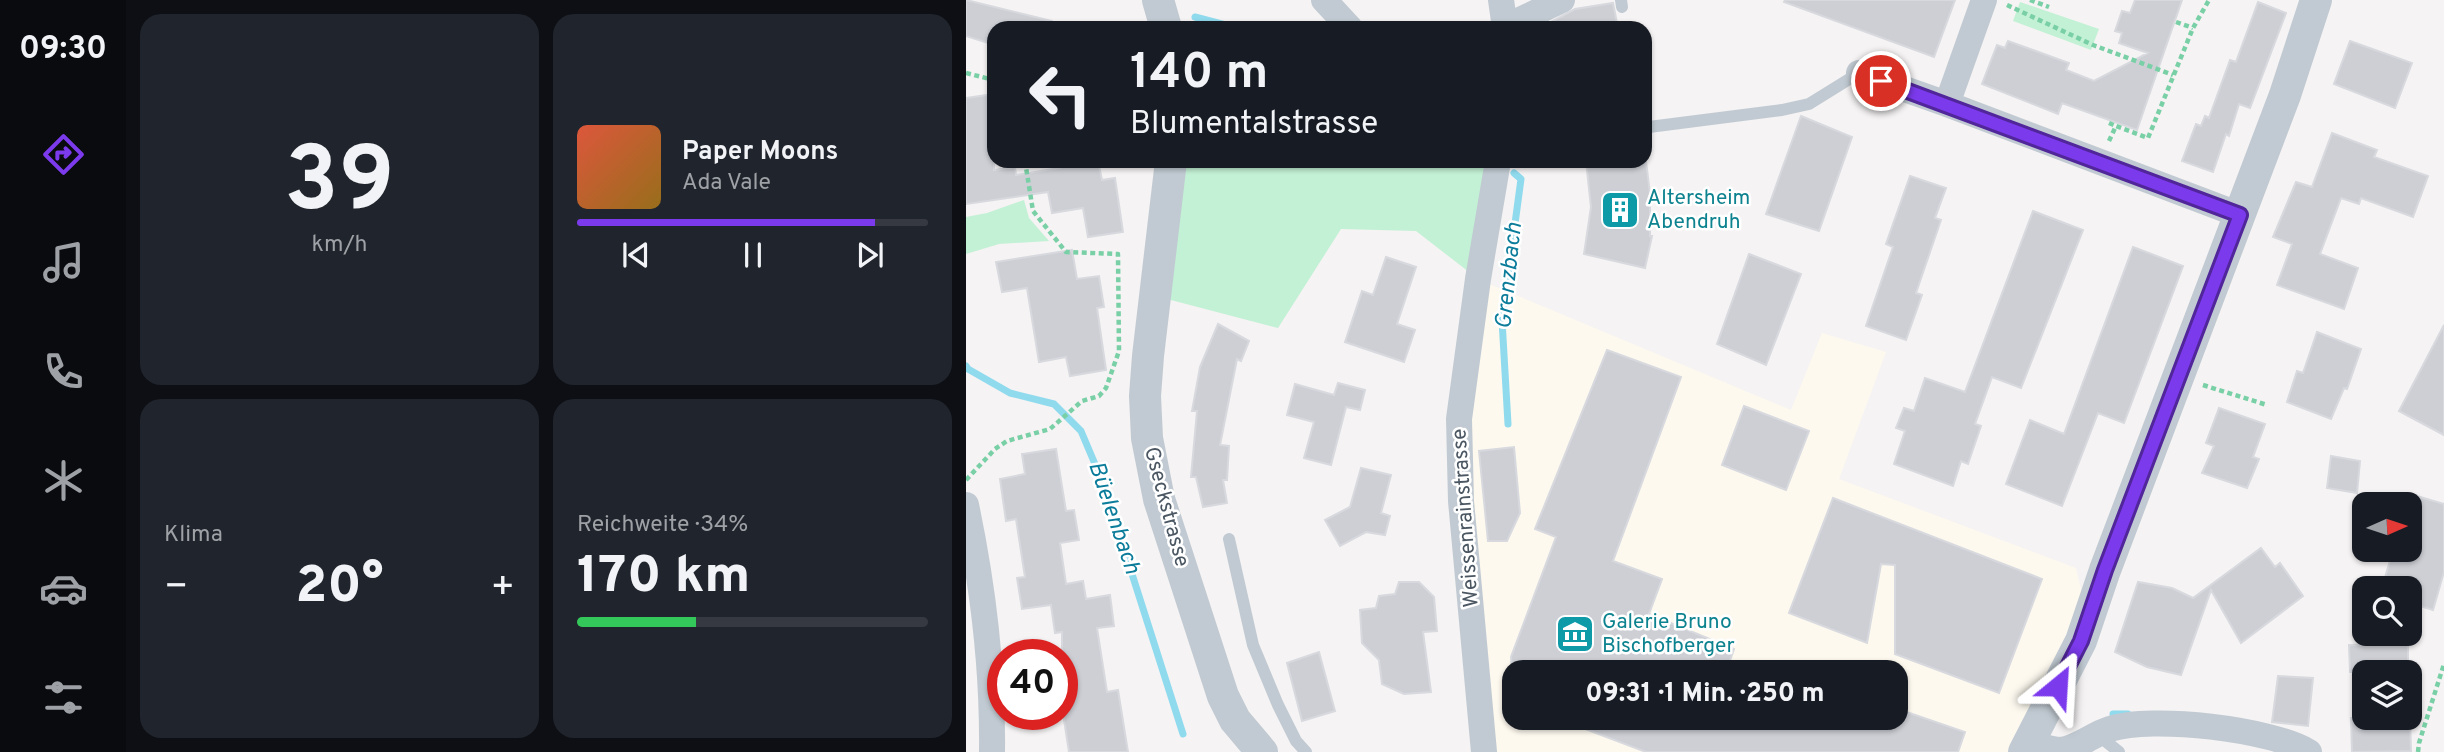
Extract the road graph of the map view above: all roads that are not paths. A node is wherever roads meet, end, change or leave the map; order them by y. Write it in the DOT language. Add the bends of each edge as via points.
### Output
graph roads {
  1 [pos="1158,0"];
  2 [pos="1324,0"];
  3 [pos="1501,0"];
  4 [pos="1562,0"];
  5 [pos="2316,0"];
  6 [pos="1995,2"];
  7 [pos="1164,21"];
  8 [pos="1344,21"];
  9 [pos="1504,21"];
  10 [pos="1519,21"];
  11 [pos="1859,73"];
  12 [pos="1947,104"];
  13 [pos="1652,126"];
  14 [pos="1170,168"];
  15 [pos="1498,168"];
  16 [pos="2240,215"];
  17 [pos="966,505"];
  18 [pos="1229,539"];
  19 [pos="972,575"];
  20 [pos="2098,735"];
  21 [pos="2026,747"];
  22 [pos="992,752"];
  23 [pos="1262,752"];
  24 [pos="1306,752"];
  25 [pos="1484,752"];
  26 [pos="2119,752"];
  27 [pos="2309,752"];
  1 -- 7 [label="street"];
  2 -- 8 [label="street"];
  3 -- 9 [label="street"];
  4 -- 10 [label="street"];
  5 -- 16 [label="street"];
  6 -- 12 [label="street"];
  11 -- 12 [label="street"];
  11 -- 13 [label="lane" via="1809,104"];
  12 -- 16 [label="street"];
  14 -- 23 [label="street, Gseckstrasse" via="1145,396 1147,439 1155,481 1223,696 1235,720"];
  15 -- 25 [label="street, Weissenrainstrasse" via="1459,419 1461,501"];
  16 -- 21 [label="street" via="2081,641"];
  17 -- 19 [label="street"];
  18 -- 24 [label="lane" via="1253,645 1278,705"];
  19 -- 22 [label="street" via="990,669"];
  20 -- 21 [label="street" via="2060,750"];
  20 -- 26 [label="lane"];
  20 -- 27 [label="street" via="2148,722 2244,732"];
}
